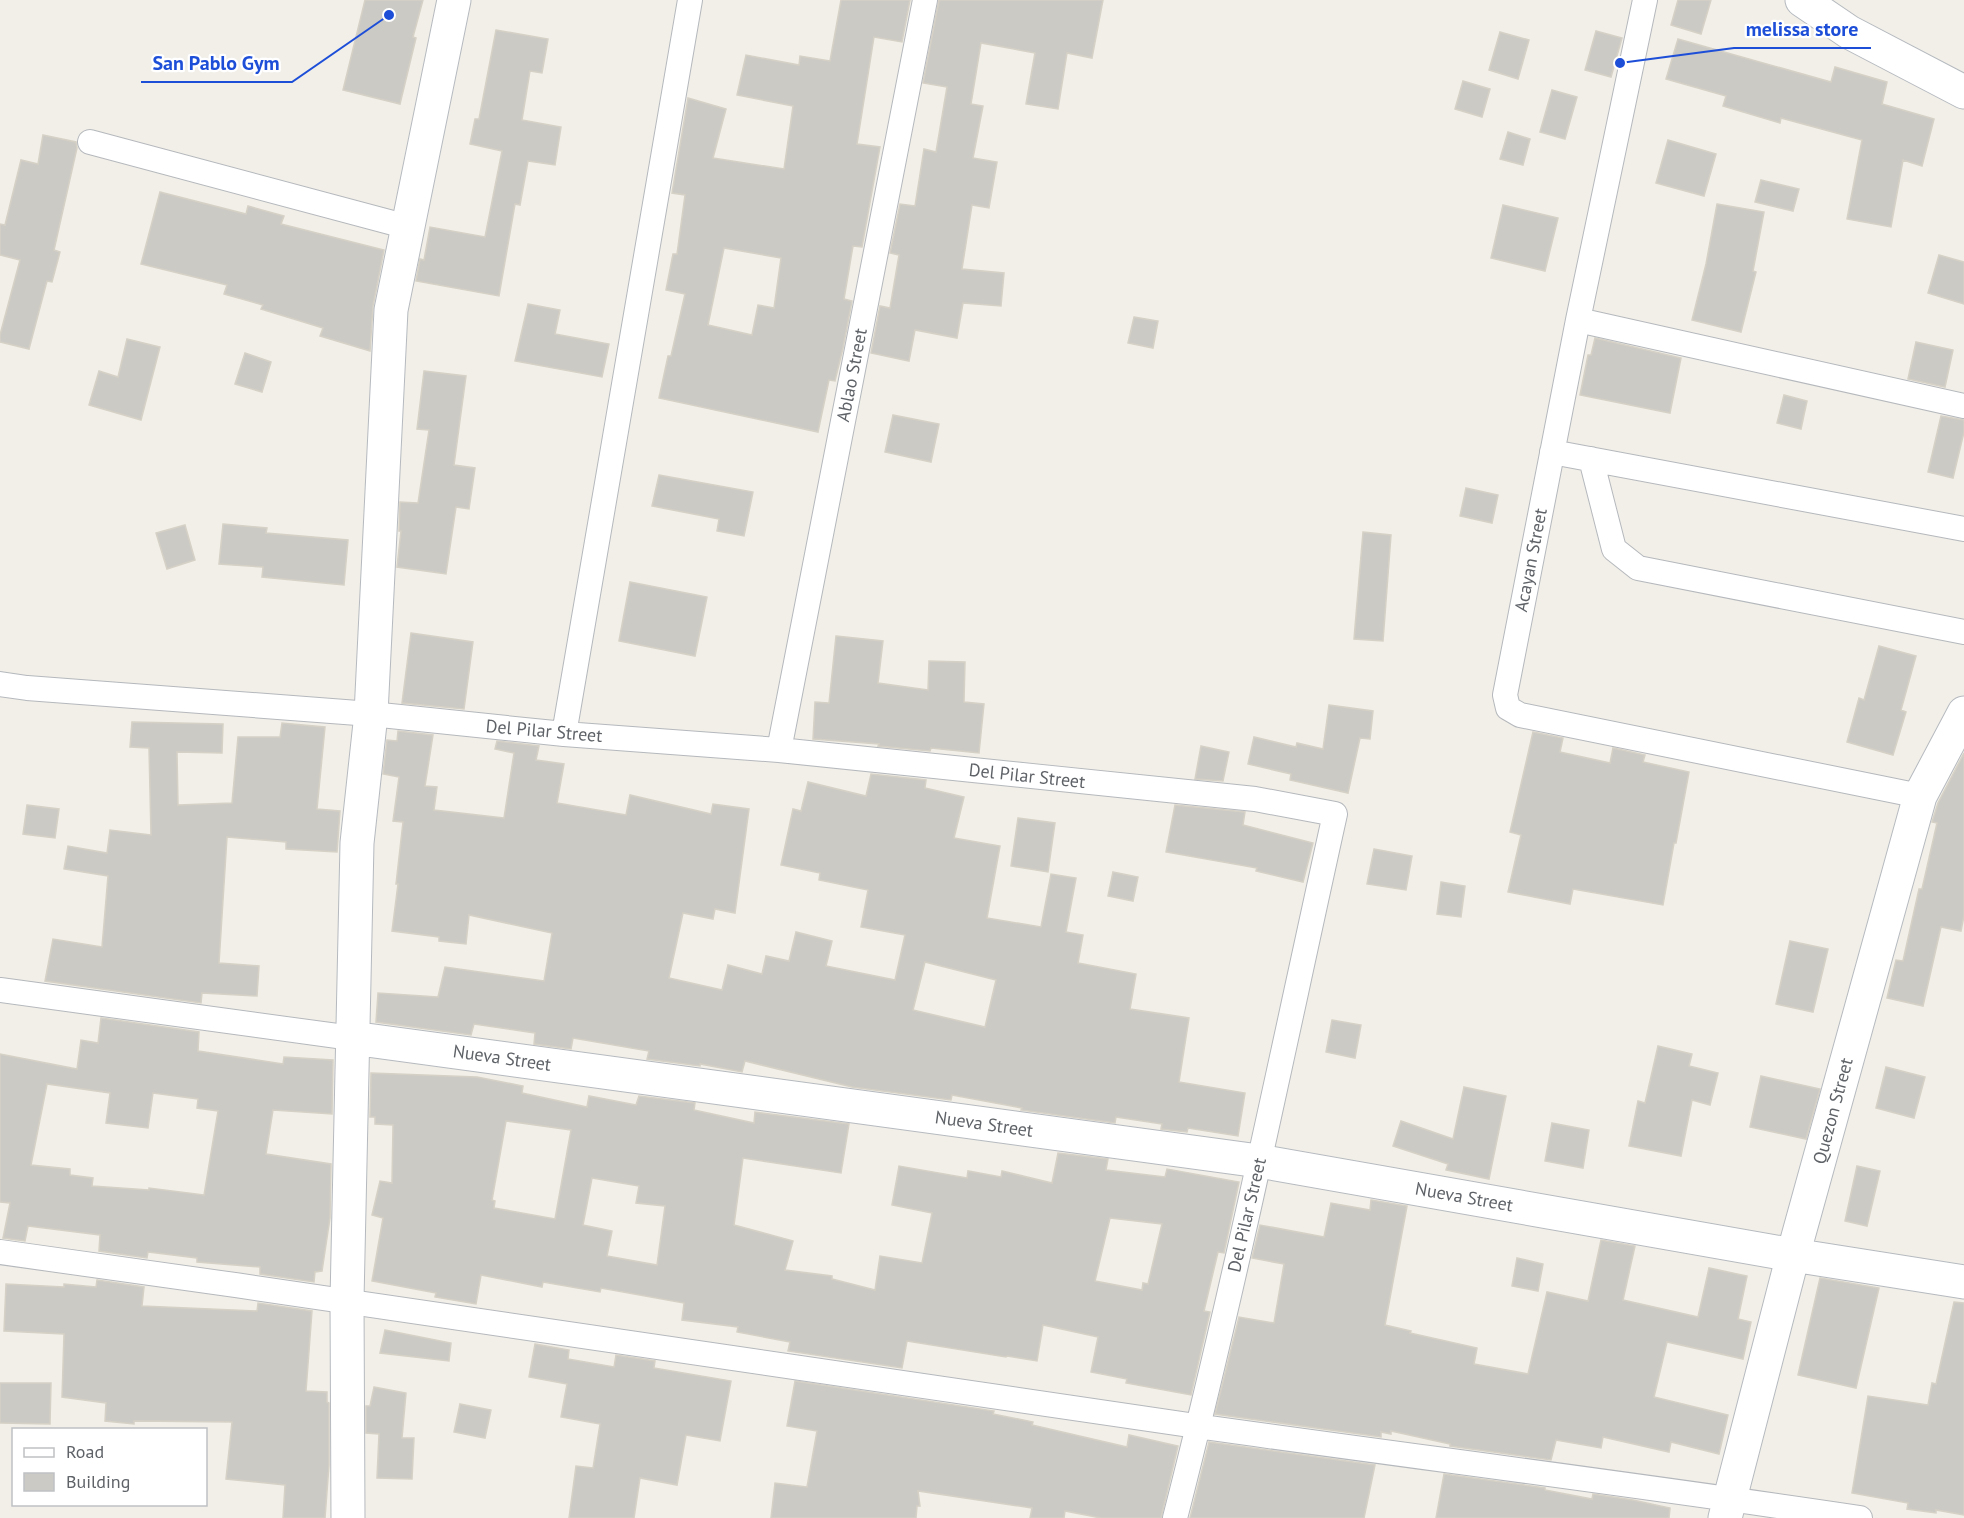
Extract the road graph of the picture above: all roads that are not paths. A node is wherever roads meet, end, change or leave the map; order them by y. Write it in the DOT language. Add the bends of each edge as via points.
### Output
graph roads {
  1 [pos="454,0"];
  2 [pos="690,0"];
  3 [pos="925,0"];
  4 [pos="1645,0"];
  5 [pos="1802,0"];
  6 [pos="1964,92"];
  7 [pos="90,141"];
  8 [pos="408,227"];
  9 [pos="1578,321"];
  10 [pos="1964,406"];
  11 [pos="1552,452"];
  12 [pos="1591,459"];
  13 [pos="1964,529"];
  14 [pos="1964,632"];
  15 [pos="0,684"];
  16 [pos="1964,713"];
  17 [pos="371,714"];
  18 [pos="564,734"];
  19 [pos="779,750"];
  20 [pos="1920,796"];
  21 [pos="0,990"];
  22 [pos="352,1038"];
  23 [pos="1259,1161"];
  24 [pos="0,1252"];
  25 [pos="1793,1255"];
  26 [pos="1964,1282"];
  27 [pos="347,1300"];
  28 [pos="1199,1426"];
  29 [pos="1727,1508"];
  30 [pos="348,1518"];
  31 [pos="1175,1518"];
  32 [pos="1860,1518"];
  1 -- 8 [label="street"];
  2 -- 18 [label="street"];
  3 -- 19 [label="street, Ablao Street"];
  4 -- 9 [label="street, Acayan Street"];
  5 -- 6 [label="street" via="1848,32"];
  7 -- 8 [label="street"];
  8 -- 17 [label="street" via="391,310"];
  9 -- 10 [label="street"];
  9 -- 11 [label="street, Acayan Street"];
  11 -- 12 [label="street"];
  11 -- 20 [label="street, Acayan Street" via="1505,695 1508,708 1520,715"];
  12 -- 13 [label="street"];
  12 -- 14 [label="street" via="1614,549 1638,568"];
  15 -- 17 [label="street, Del Pilar Street"];
  16 -- 20 [label="street, Quezon Street"];
  17 -- 18 [label="street, Del Pilar Street"];
  17 -- 22 [label="street" via="357,843"];
  18 -- 19 [label="street, Del Pilar Street"];
  19 -- 23 [label="street, Del Pilar Street" via="1255,799 1335,814"];
  20 -- 25 [label="street, Quezon Street"];
  21 -- 22 [label="street, Nueva Street"];
  22 -- 23 [label="street, Nueva Street"];
  22 -- 27 [label="street"];
  23 -- 25 [label="street, Nueva Street"];
  23 -- 28 [label="street, Del Pilar Street"];
  24 -- 27 [label="street"];
  25 -- 26 [label="street, Nueva Street"];
  25 -- 29 [label="street, Quezon Street"];
  27 -- 28 [label="street"];
  27 -- 30 [label="street"];
  28 -- 29 [label="street"];
  28 -- 31 [label="street, Del Pilar Street"];
  29 -- 32 [label="street"];
}
